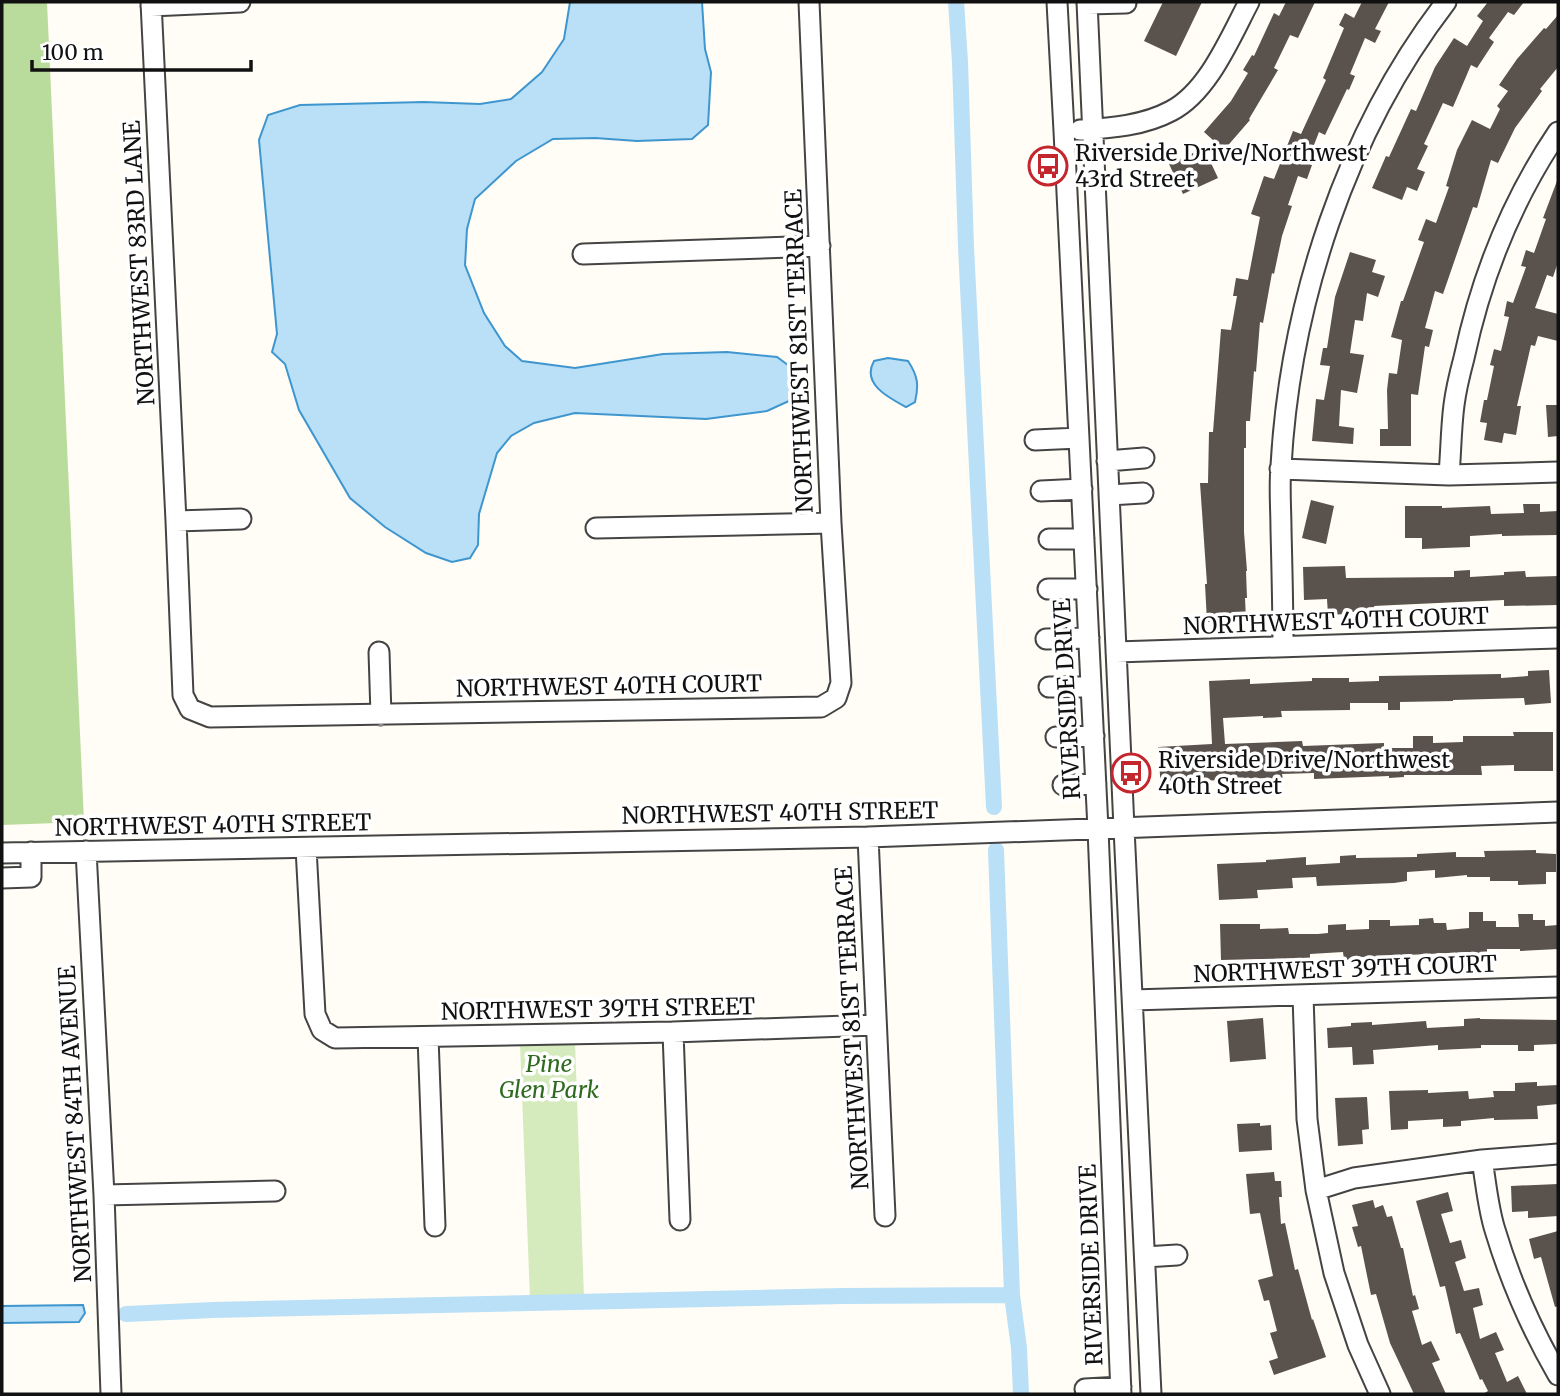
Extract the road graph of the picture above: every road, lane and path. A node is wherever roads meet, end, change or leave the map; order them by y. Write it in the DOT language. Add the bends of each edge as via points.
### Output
graph roads {
  1 [pos="240,2"];
  2 [pos="809,2"];
  3 [pos="1057,2"];
  4 [pos="1249,2"];
  5 [pos="1446,2"];
  6 [pos="1087,3"];
  7 [pos="1126,3"];
  8 [pos="151,4"];
  9 [pos="1091,129"];
  10 [pos="1064,131"];
  11 [pos="1558,132"];
  12 [pos="1551,156"];
  13 [pos="820,246"];
  14 [pos="583,254"];
  15 [pos="1079,438"];
  16 [pos="1035,440"];
  17 [pos="1144,458"];
  18 [pos="1107,461"];
  19 [pos="1280,469"];
  20 [pos="1558,471"];
  21 [pos="1449,475"];
  22 [pos="1082,489"];
  23 [pos="1041,491"];
  24 [pos="1143,493"];
  25 [pos="1109,495"];
  26 [pos="241,519"];
  27 [pos="177,522"];
  28 [pos="831,523"];
  29 [pos="596,528"];
  30 [pos="1049,539"];
  31 [pos="1084,539"];
  32 [pos="1048,589"];
  33 [pos="1087,589"];
  34 [pos="1089,638"];
  35 [pos="1558,638"];
  36 [pos="1046,639"];
  37 [pos="1283,647"];
  38 [pos="379,652"];
  39 [pos="1116,652"];
  40 [pos="1049,687"];
  41 [pos="1091,687"];
  42 [pos="836,698"];
  43 [pos="190,709"];
  44 [pos="381,715"];
  45 [pos="1094,736"];
  46 [pos="1056,737"];
  47 [pos="1096,784"];
  48 [pos="1063,785"];
  49 [pos="1558,812"];
  50 [pos="1124,828"];
  51 [pos="1098,829"];
  52 [pos="868,836"];
  53 [pos="306,848"];
  54 [pos="86,851"];
  55 [pos="31,852"];
  56 [pos="2,853"];
  57 [pos="2,877"];
  58 [pos="1558,987"];
  59 [pos="1303,995"];
  60 [pos="1133,1000"];
  61 [pos="876,1025"];
  62 [pos="673,1032"];
  63 [pos="428,1037"];
  64 [pos="1558,1154"];
  65 [pos="1482,1160"];
  66 [pos="1316,1189"];
  67 [pos="275,1191"];
  68 [pos="104,1195"];
  69 [pos="886,1216"];
  70 [pos="680,1220"];
  71 [pos="435,1226"];
  72 [pos="1177,1255"];
  73 [pos="1145,1257"];
  74 [pos="1558,1375"];
  75 [pos="1085,1389"];
  76 [pos="1121,1390"];
  77 [pos="111,1394"];
  78 [pos="1151,1394"];
  79 [pos="1381,1394"];
  1 -- 8 [label="street"];
  2 -- 13 [label="street, NORTHWEST 81ST TERRACE"];
  3 -- 10 [label="street, RIVERSIDE DRIVE"];
  4 -- 9 [label="street" via="1216,65 1197,90 1172,111 1137,124"];
  5 -- 19 [label="street" via="1365,133 1338,200 1312,275 1295,346"];
  6 -- 7 [label="street"];
  6 -- 9 [label="street"];
  8 -- 27 [label="street, NORTHWEST 83RD LANE"];
  9 -- 10 [label="street"];
  9 -- 18 [label="street"];
  10 -- 15 [label="street, RIVERSIDE DRIVE"];
  11 -- 12 [label="street"];
  12 -- 21 [label="street" via="1521,194 1472,318 1454,403"];
  13 -- 14 [label="street"];
  13 -- 28 [label="street, NORTHWEST 81ST TERRACE"];
  15 -- 16 [label="street"];
  15 -- 22 [label="street, RIVERSIDE DRIVE"];
  17 -- 18 [label="street"];
  18 -- 25 [label="street"];
  19 -- 21 [label="street"];
  19 -- 37 [label="street"];
  20 -- 21 [label="street"];
  22 -- 23 [label="street"];
  22 -- 31 [label="street, RIVERSIDE DRIVE"];
  24 -- 25 [label="street"];
  25 -- 39 [label="street"];
  26 -- 27 [label="street"];
  27 -- 43 [label="street, NORTHWEST 83RD LANE" via="183,695"];
  28 -- 29 [label="street"];
  28 -- 42 [label="street, NORTHWEST 81ST TERRACE" via="841,682"];
  30 -- 31 [label="street"];
  31 -- 33 [label="street, RIVERSIDE DRIVE"];
  32 -- 33 [label="street"];
  33 -- 34 [label="street, RIVERSIDE DRIVE"];
  34 -- 36 [label="street"];
  34 -- 41 [label="street, RIVERSIDE DRIVE"];
  35 -- 37 [label="street, NORTHWEST 40TH COURT"];
  37 -- 39 [label="street, NORTHWEST 40TH COURT"];
  38 -- 44 [label="street"];
  39 -- 50 [label="street"];
  40 -- 41 [label="street"];
  41 -- 45 [label="street, RIVERSIDE DRIVE"];
  42 -- 44 [label="street, NORTHWEST 40TH COURT" via="821,706"];
  43 -- 44 [label="street, NORTHWEST 40TH COURT" via="210,718"];
  45 -- 46 [label="street"];
  45 -- 47 [label="street, RIVERSIDE DRIVE"];
  47 -- 48 [label="street"];
  47 -- 51 [label="street, RIVERSIDE DRIVE"];
  49 -- 50 [label="street, NORTHWEST 40TH STREET"];
  50 -- 51 [label="street, NORTHWEST 40TH STREET"];
  50 -- 60 [label="street"];
  51 -- 52 [label="street, NORTHWEST 40TH STREET"];
  51 -- 76 [label="street, RIVERSIDE DRIVE"];
  52 -- 53 [label="street, NORTHWEST 40TH STREET"];
  52 -- 61 [label="street, NORTHWEST 81ST TERRACE"];
  53 -- 54 [label="street, NORTHWEST 40TH STREET"];
  53 -- 63 [label="street, NORTHWEST 39TH STREET" via="316,1014 322,1030 335,1038"];
  54 -- 55 [label="street, NORTHWEST 40TH STREET"];
  54 -- 68 [label="street, NORTHWEST 84TH AVENUE"];
  55 -- 56 [label="street, NORTHWEST 40TH STREET"];
  55 -- 57 [label="street" via="31,877"];
  58 -- 59 [label="street, NORTHWEST 39TH COURT"];
  59 -- 60 [label="street, NORTHWEST 39TH COURT"];
  59 -- 66 [label="street" via="1307,1119"];
  60 -- 73 [label="street"];
  61 -- 62 [label="street, NORTHWEST 39TH STREET"];
  61 -- 69 [label="street, NORTHWEST 81ST TERRACE"];
  62 -- 63 [label="street, NORTHWEST 39TH STREET"];
  62 -- 70 [label="street"];
  63 -- 71 [label="street"];
  64 -- 65 [label="street"];
  65 -- 66 [label="street" via="1354,1178"];
  65 -- 74 [label="street" via="1494,1229"];
  66 -- 79 [label="street" via="1334,1273 1358,1345"];
  67 -- 68 [label="street"];
  68 -- 77 [label="street, NORTHWEST 84TH AVENUE"];
  72 -- 73 [label="street"];
  73 -- 78 [label="street"];
  75 -- 76 [label="street"];
}
